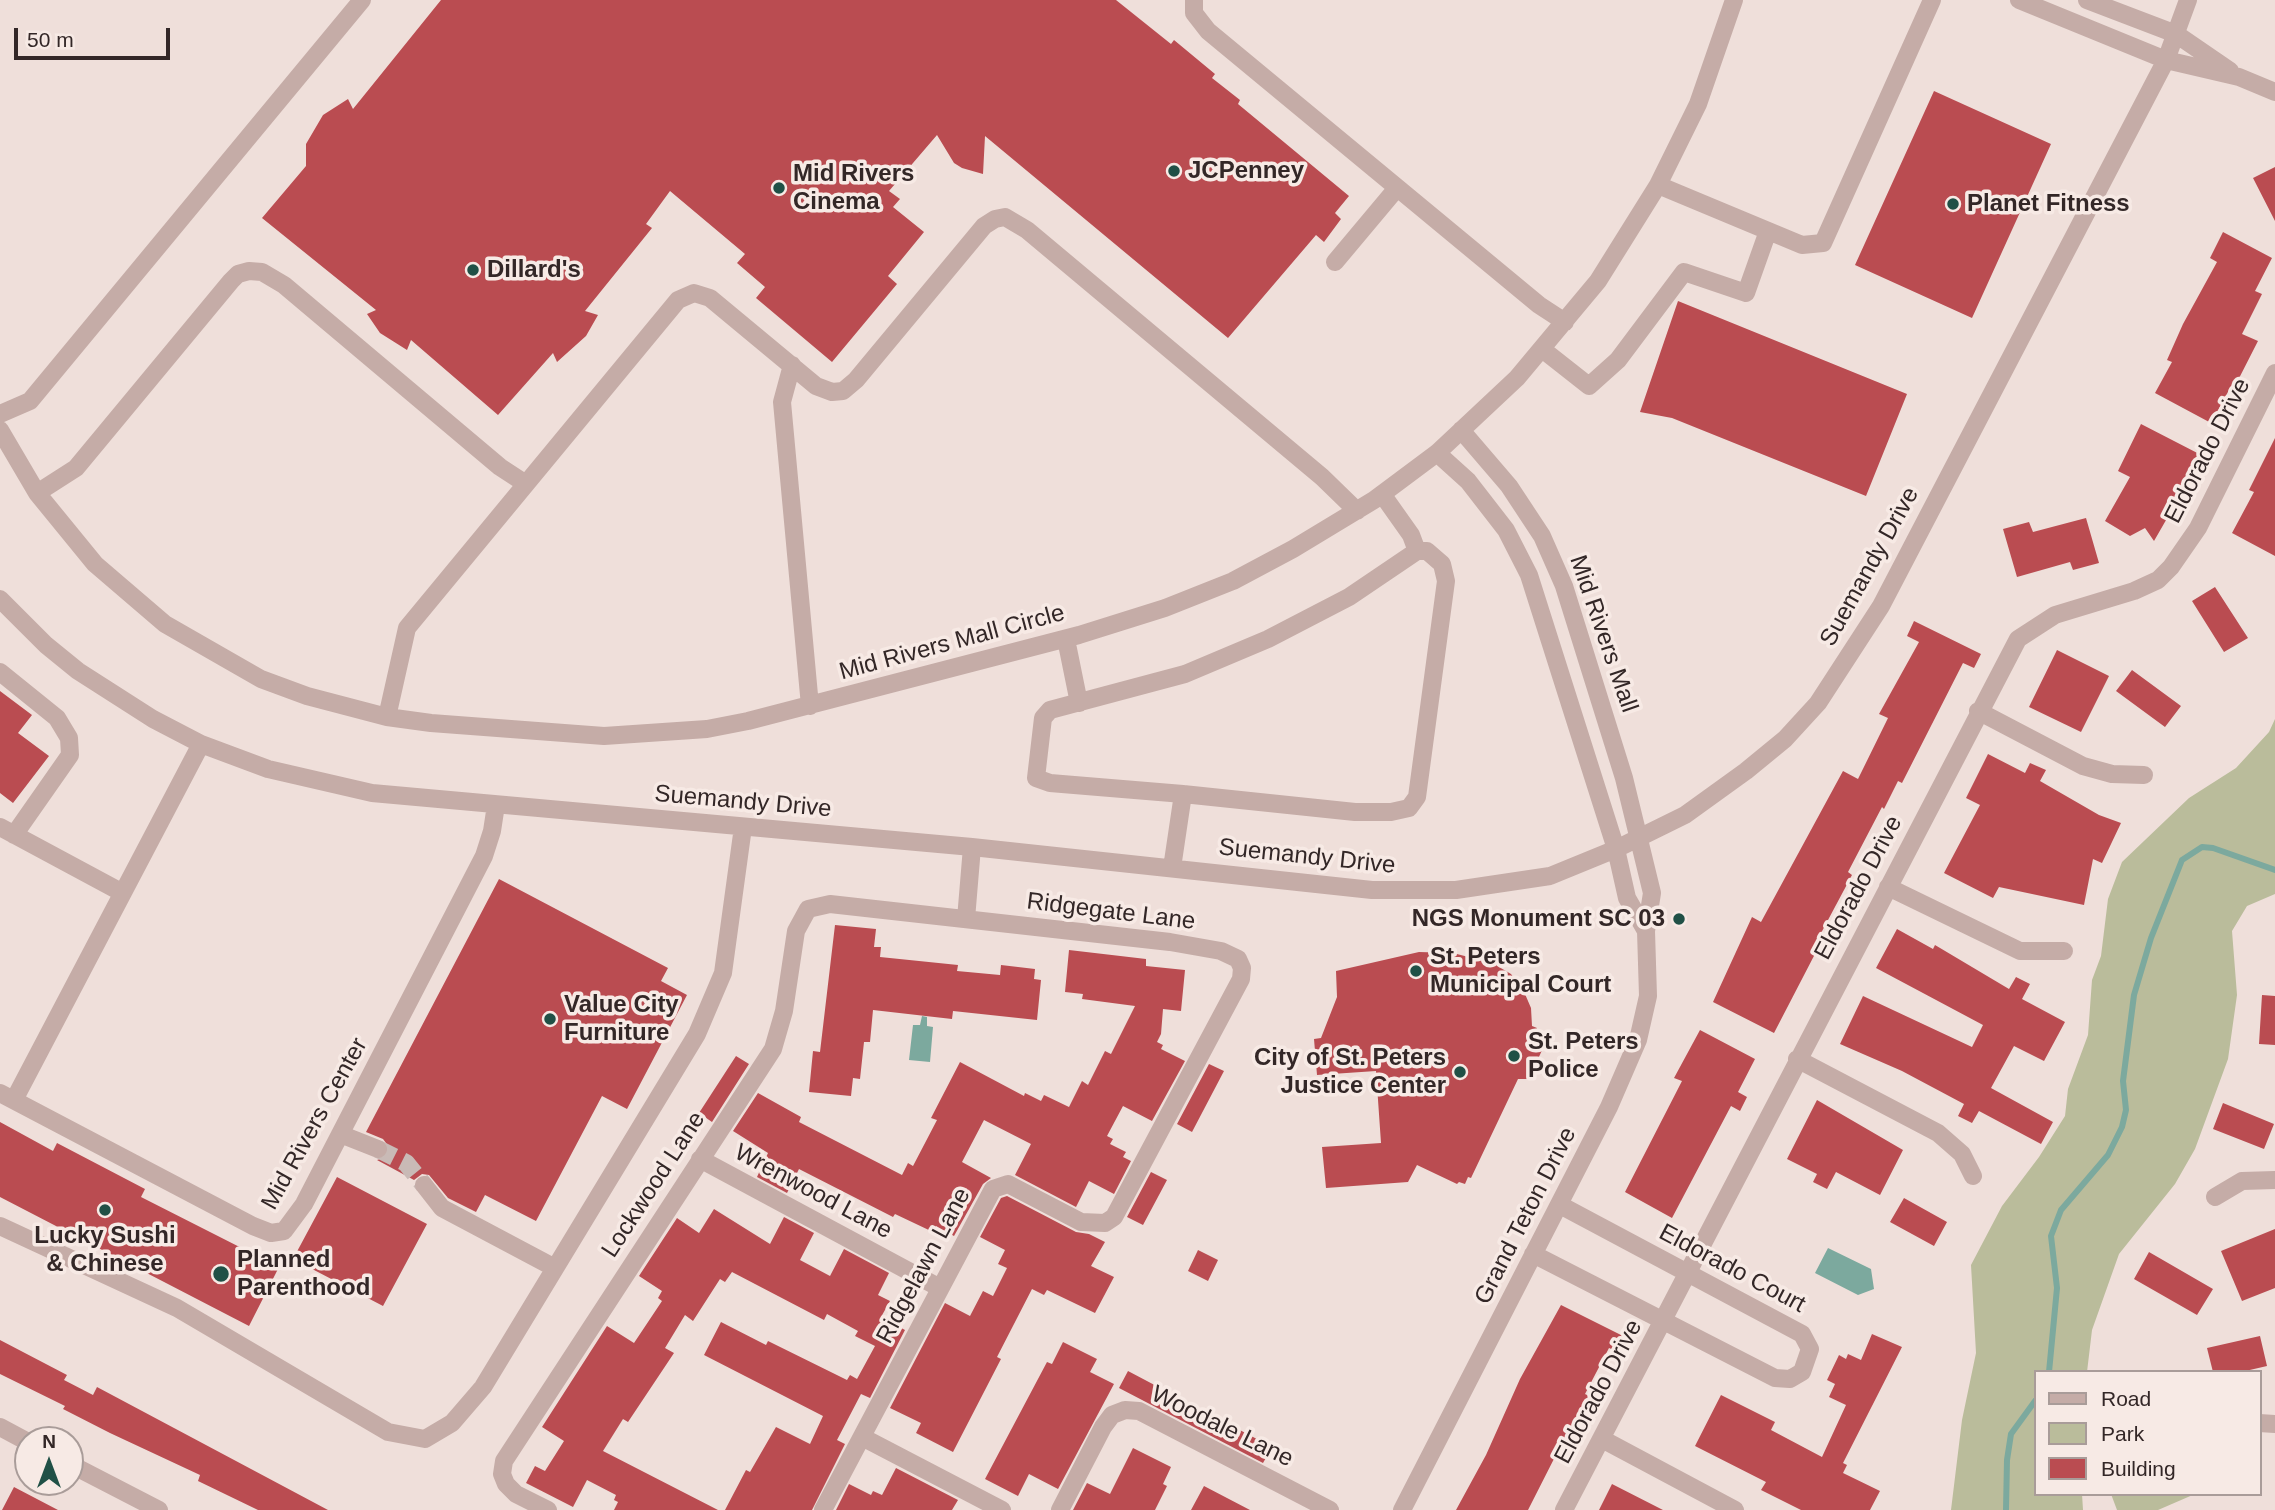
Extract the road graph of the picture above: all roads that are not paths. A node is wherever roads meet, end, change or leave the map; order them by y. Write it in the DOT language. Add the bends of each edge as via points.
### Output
graph roads {
  1 [pos="362,0"];
  2 [pos="1194,0"];
  3 [pos="1734,0"];
  4 [pos="1932,0"];
  5 [pos="2019,0"];
  6 [pos="2087,0"];
  7 [pos="2188,0"];
  8 [pos="2176,34"];
  9 [pos="2166,60"];
  10 [pos="2239,77"];
  11 [pos="2275,92"];
  12 [pos="1658,185"];
  13 [pos="1397,188"];
  14 [pos="1768,231"];
  15 [pos="1335,262"];
  16 [pos="1565,322"];
  17 [pos="1542,349"];
  18 [pos="792,365"];
  19 [pos="2275,373"];
  20 [pos="0,414"];
  21 [pos="0,430"];
  22 [pos="1461,430"];
  23 [pos="1437,453"];
  24 [pos="526,484"];
  25 [pos="37,493"];
  26 [pos="1382,494"];
  27 [pos="1357,510"];
  28 [pos="1417,551"];
  29 [pos="0,599"];
  30 [pos="1066,639"];
  31 [pos="0,672"];
  32 [pos="1079,703"];
  33 [pos="810,706"];
  34 [pos="1978,712"];
  35 [pos="387,717"];
  36 [pos="201,744"];
  37 [pos="2144,775"];
  38 [pos="1183,794"];
  39 [pos="496,805"];
  40 [pos="743,827"];
  41 [pos="7,831"];
  42 [pos="1640,837"];
  43 [pos="972,847"];
  44 [pos="1615,849"];
  45 [pos="1172,868"];
  46 [pos="1888,887"];
  47 [pos="121,892"];
  48 [pos="808,909"];
  49 [pos="967,919"];
  50 [pos="1646,931"];
  51 [pos="2064,951"];
  52 [pos="1242,968"];
  53 [pos="1797,1059"];
  54 [pos="7,1097"];
  55 [pos="340,1134"];
  56 [pos="378,1149"];
  57 [pos="700,1159"];
  58 [pos="1973,1176"];
  59 [pos="2275,1180"];
  60 [pos="424,1185"];
  61 [pos="2215,1197"];
  62 [pos="1560,1205"];
  63 [pos="0,1226"];
  64 [pos="1533,1254"];
  65 [pos="555,1268"];
  66 [pos="1688,1273"];
  67 [pos="940,1287"];
  68 [pos="1665,1321"];
  69 [pos="862,1437"];
  70 [pos="1602,1439"];
  71 [pos="84,1471"];
  72 [pos="159,1510"];
  73 [pos="548,1510"];
  74 [pos="823,1510"];
  75 [pos="1002,1510"];
  76 [pos="1060,1510"];
  77 [pos="1330,1510"];
  78 [pos="1402,1510"];
  79 [pos="1564,1510"];
  80 [pos="1735,1510"];
  1 -- 20 [label="street" via="30,401"];
  2 -- 13 [label="street" via="1200,23"];
  3 -- 12 [label="street, Mid Rivers Mall Circle" via="1698,104"];
  4 -- 14 [label="street" via="1823,243 1802,245"];
  5 -- 9 [label="street"];
  6 -- 8 [label="street"];
  7 -- 8 [label="street, Suemandy Drive"];
  8 -- 9 [label="street, Suemandy Drive"];
  8 -- 10 [label="street"];
  9 -- 10 [label="street"];
  9 -- 42 [label="street, Suemandy Drive" via="1881,606 1835,679 1795,728 1746,771 1685,815"];
  10 -- 11 [label="street"];
  12 -- 14 [label="street"];
  12 -- 16 [label="street, Mid Rivers Mall Circle" via="1611,262"];
  13 -- 15 [label="street"];
  13 -- 16 [label="street"];
  14 -- 17 [label="street" via="1746,293 1684,272 1618,360 1589,386"];
  16 -- 17 [label="street, Mid Rivers Mall Circle"];
  17 -- 22 [label="street, Mid Rivers Mall Circle"];
  18 -- 24 [label="street" via="718,303 702,294 687,294"];
  18 -- 27 [label="street" via="817,386 843,391 984,226 1005,217 1027,230"];
  18 -- 33 [label="street" via="782,402"];
  19 -- 34 [label="street, Eldorado Drive" via="2198,528 2171,567 2158,580 2134,591 2036,625 2018,639"];
  21 -- 25 [label="street, Mid Rivers Mall Circle"];
  22 -- 23 [label="street, Mid Rivers Mall Circle"];
  22 -- 42 [label="street, Mid Rivers Mall" via="1509,486 1542,536 1564,586"];
  23 -- 26 [label="street, Mid Rivers Mall Circle"];
  23 -- 44 [label="street, Mid Rivers Mall" via="1468,481 1506,530 1529,575"];
  24 -- 25 [label="street" via="284,285 262,272 249,271 231,281 76,468"];
  24 -- 35 [label="street" via="407,628"];
  25 -- 35 [label="street, Mid Rivers Mall Circle" via="95,564 165,624 261,679"];
  26 -- 27 [label="street, Mid Rivers Mall Circle"];
  26 -- 28 [label="street"];
  27 -- 30 [label="street, Mid Rivers Mall Circle" via="1233,581 1166,608"];
  28 -- 32 [label="street" via="1349,597 1268,639 1185,674"];
  28 -- 38 [label="street" via="1427,551 1442,564 1446,581 1417,797 1409,807 1354,812"];
  29 -- 36 [label="street, Suemandy Drive" via="78,671"];
  30 -- 32 [label="street"];
  30 -- 33 [label="street, Mid Rivers Mall Circle"];
  31 -- 41 [label="street" via="57,718 69,738 70,755"];
  32 -- 38 [label="street" via="1051,710 1044,718 1036,778"];
  33 -- 35 [label="street, Mid Rivers Mall Circle" via="707,729 590,736"];
  34 -- 37 [label="street" via="2083,766 2112,775"];
  34 -- 46 [label="street, Eldorado Drive"];
  36 -- 39 [label="street, Suemandy Drive" via="324,784"];
  36 -- 47 [label="street, Mid Rivers Center"];
  38 -- 45 [label="street"];
  39 -- 40 [label="street, Suemandy Drive"];
  39 -- 55 [label="street, Mid Rivers Center" via="484,856"];
  40 -- 43 [label="street, Suemandy Drive"];
  40 -- 65 [label="street" via="723,973 697,1034"];
  41 -- 47 [label="street"];
  42 -- 44 [label="street, Suemandy Drive"];
  42 -- 50 [label="street, Grand Teton Drive" via="1652,892"];
  43 -- 45 [label="street, Suemandy Drive"];
  43 -- 49 [label="street"];
  44 -- 45 [label="street, Suemandy Drive" via="1550,876 1443,891 1372,890"];
  44 -- 50 [label="street, Grand Teton Drive" via="1627,898"];
  46 -- 51 [label="street" via="2020,951"];
  46 -- 53 [label="street, Eldorado Drive"];
  47 -- 54 [label="street, Mid Rivers Center"];
  48 -- 49 [label="street, Ridgegate Lane" via="831,904"];
  48 -- 57 [label="street, Lockwood Lane" via="796,931 784,1011 773,1049"];
  49 -- 52 [label="street, Ridgegate Lane" via="1202,947 1238,959"];
  50 -- 62 [label="street, Grand Teton Drive" via="1648,996 1638,1041"];
  52 -- 67 [label="street, Ridgelawn Lane" via="1241,979 1114,1217 1105,1223 1081,1222 1020,1189 1000,1185 984,1201"];
  53 -- 58 [label="street" via="1938,1133 1962,1154"];
  53 -- 66 [label="street, Eldorado Drive"];
  54 -- 55 [label="street, Mid Rivers Center" via="271,1233 284,1231 295,1220"];
  55 -- 56 [label="street"];
  57 -- 67 [label="street, Wrenwood Lane"];
  57 -- 73 [label="street, Lockwood Lane" via="510,1449 502,1474 506,1484"];
  59 -- 61 [label="street" via="2242,1181"];
  60 -- 65 [label="street" via="442,1208"];
  62 -- 64 [label="street, Grand Teton Drive"];
  62 -- 66 [label="street, Eldorado Court"];
  63 -- 65 [label="street" via="177,1308 388,1432 425,1439 452,1423 483,1387"];
  64 -- 68 [label="street, Eldorado Court"];
  64 -- 78 [label="street, Grand Teton Drive"];
  66 -- 68 [label="street, Eldorado Drive"];
  66 -- 68 [label="street, Eldorado Court" via="1802,1334 1810,1349 1806,1363 1790,1379 1775,1378"];
  67 -- 69 [label="street, Ridgelawn Lane"];
  68 -- 70 [label="street, Eldorado Drive"];
  69 -- 74 [label="street, Ridgelawn Lane"];
  69 -- 75 [label="street"];
  70 -- 79 [label="street, Eldorado Drive"];
  70 -- 80 [label="street"];
  71 -- 72 [label="street"];
  76 -- 77 [label="street, Woodale Lane" via="1103,1427 1112,1415 1125,1410 1139,1411"];
}
